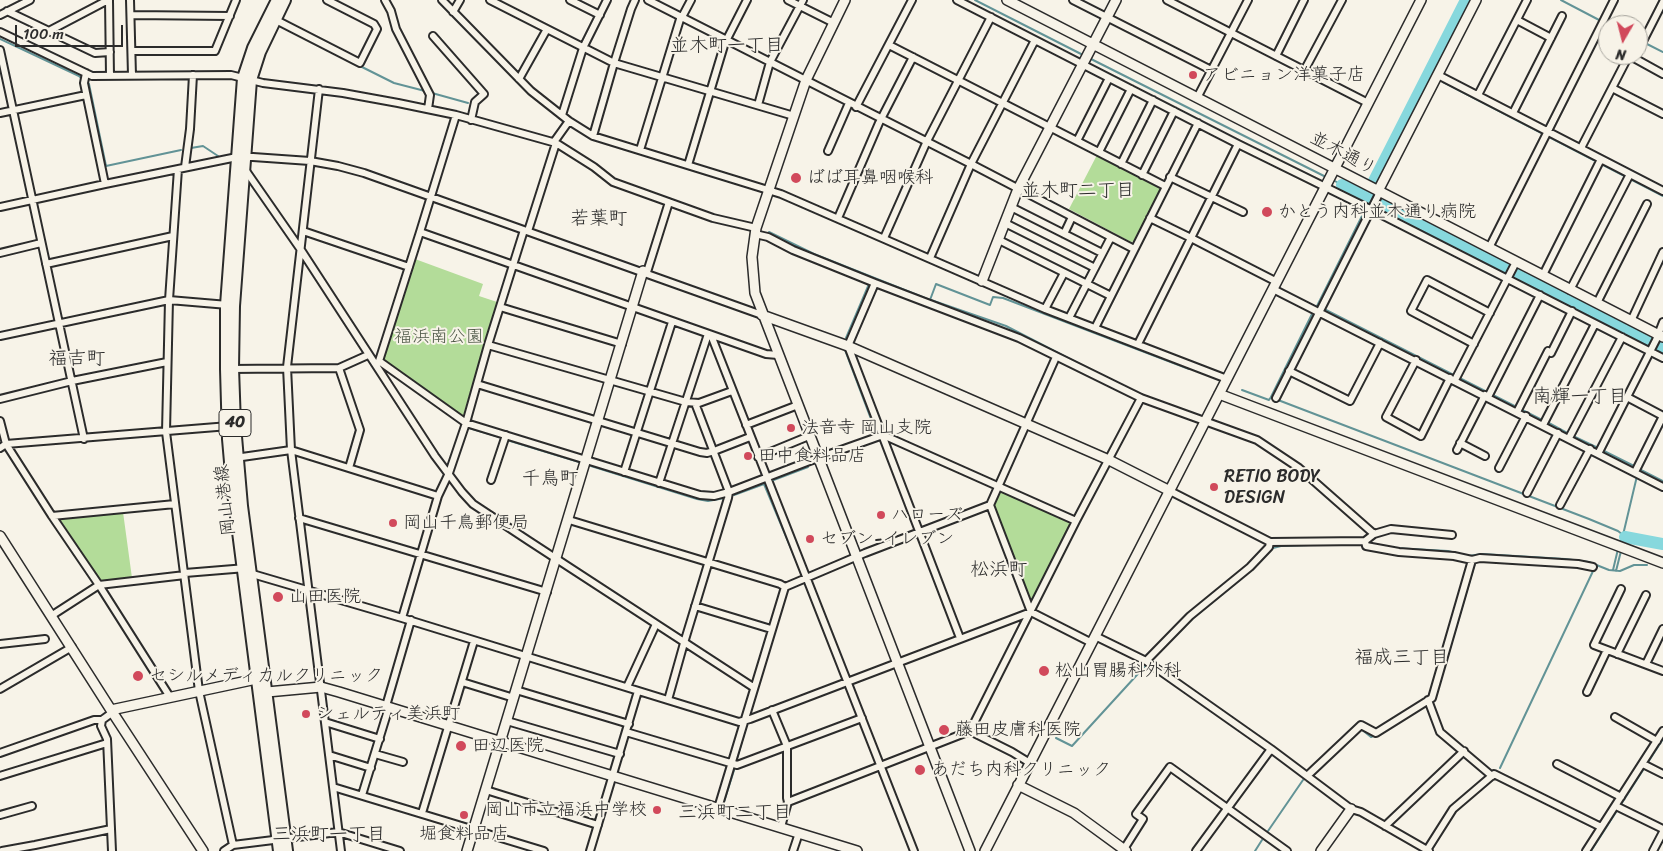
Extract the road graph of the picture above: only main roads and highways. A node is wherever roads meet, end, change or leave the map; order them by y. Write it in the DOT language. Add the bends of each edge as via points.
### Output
graph roads {
  1 [pos="277,0"];
  2 [pos="285,0"];
  3 [pos="272,18"];
  4 [pos="280,844"];
  5 [pos="287,851"];
  1 -- 3 [label="main road, 岡山港線 / 40"];
  2 -- 3 [label="main road, 岡山港線 / 40"];
  3 -- 4 [label="main road, 岡山港線 / 40" via="247,79 230,305 229,369 234,458"];
  4 -- 5 [label="main road, 岡山港線 / 40"];
}
